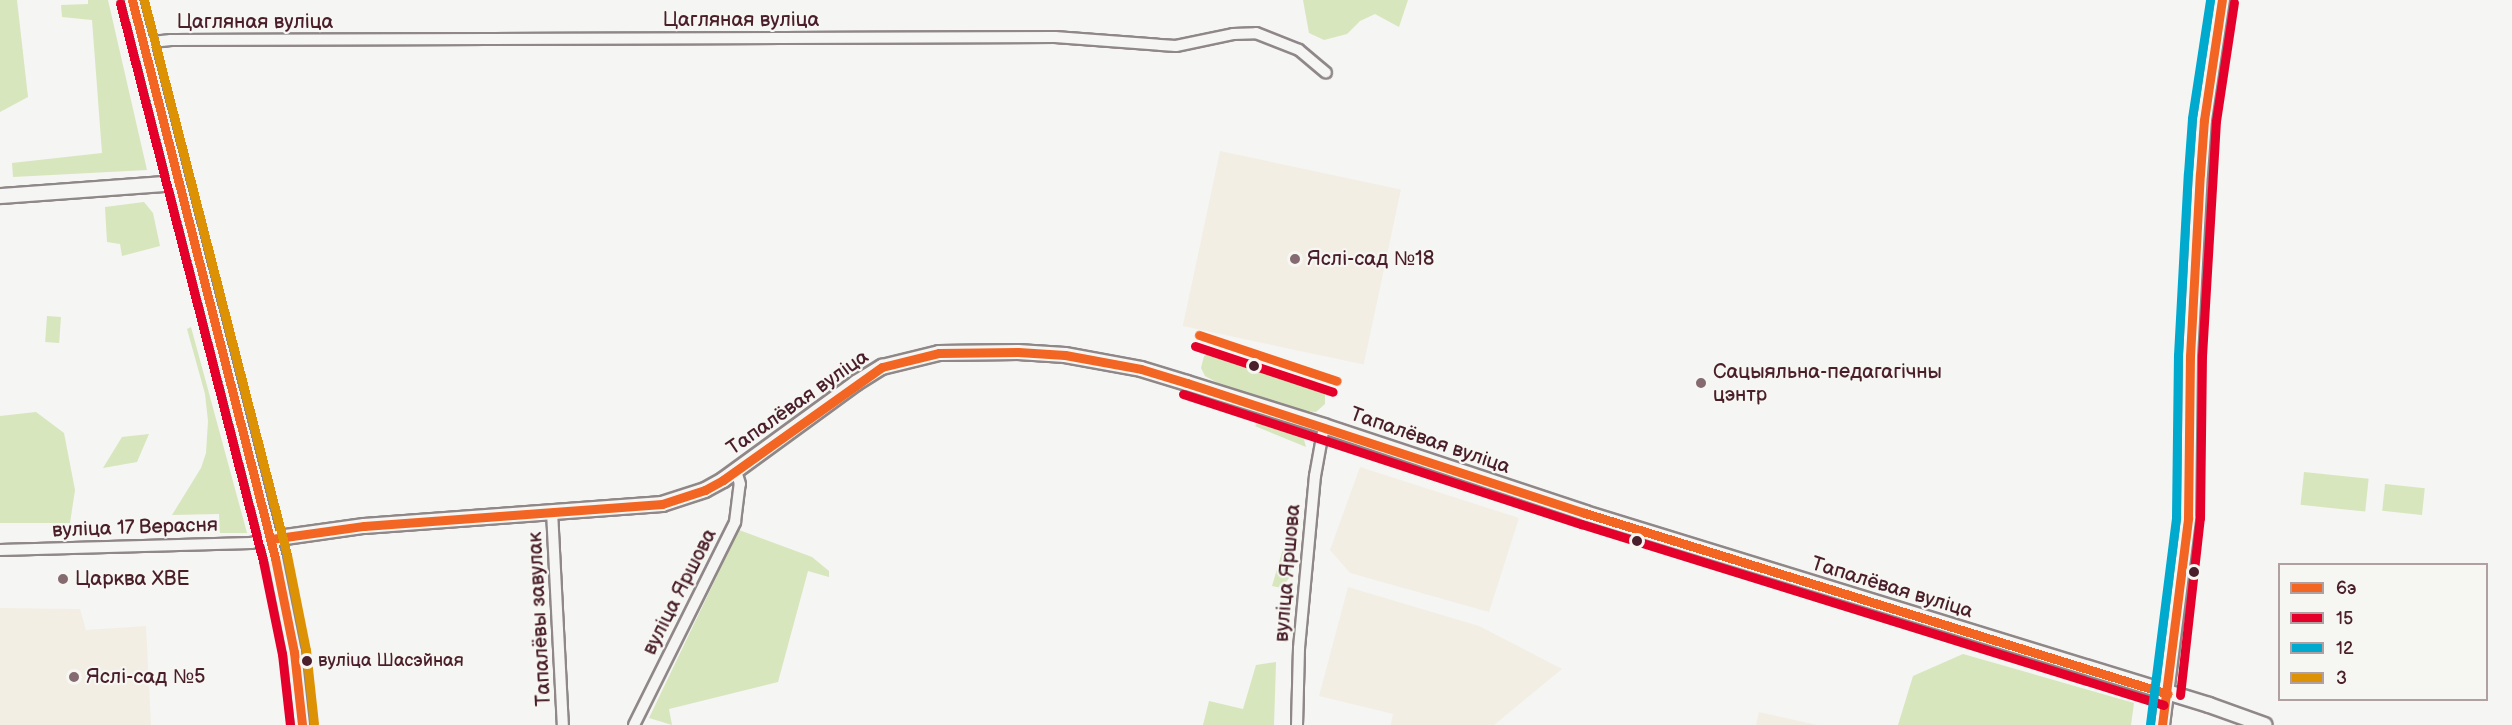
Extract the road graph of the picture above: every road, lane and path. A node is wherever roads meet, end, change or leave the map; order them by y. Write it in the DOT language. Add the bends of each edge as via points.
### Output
graph roads {
  1 [pos="132,0"];
  2 [pos="2222,0"];
  3 [pos="143,43"];
  4 [pos="1326,73"];
  5 [pos="178,183"];
  6 [pos="0,196"];
  7 [pos="1324,426"];
  8 [pos="735,471"];
  9 [pos="552,511"];
  10 [pos="271,539"];
  11 [pos="0,550"];
  12 [pos="2168,694"];
  13 [pos="302,725"];
  14 [pos="563,725"];
  15 [pos="634,725"];
  16 [pos="1297,725"];
  17 [pos="2162,725"];
  18 [pos="2265,725"];
  1 -- 3 [label="main road"];
  2 -- 12 [label="main road" via="2204,120 2190,356 2188,518"];
  3 -- 4 [label="street, Цагляная вуліца" via="1055,37 1176,46 1256,33 1299,50"];
  3 -- 5 [label="main road"];
  5 -- 6 [label="main road"];
  5 -- 10 [label="main road"];
  7 -- 8 [label="main road, Тапалёвая вуліца" via="1141,369 1106,362 1018,352 939,353 882,367"];
  7 -- 12 [label="main road, Тапалёвая вуліца" via="1585,513"];
  7 -- 16 [label="street, вуліца Яршова" via="1315,476 1300,639"];
  8 -- 9 [label="main road, Тапалёвая вуліца" via="705,490 662,504"];
  8 -- 15 [label="street, вуліца Яршова" via="740,484 735,522"];
  9 -- 10 [label="main road, Тапалёвая вуліца" via="364,526"];
  9 -- 14 [label="street, Тапалёвы завулак"];
  10 -- 11 [label="street, вуліца 17 Верасня" via="251,543"];
  10 -- 13 [label="main road" via="294,652"];
  12 -- 17 [label="main road"];
  12 -- 18 [label="main road, Тапалёвая вуліца"];
}
